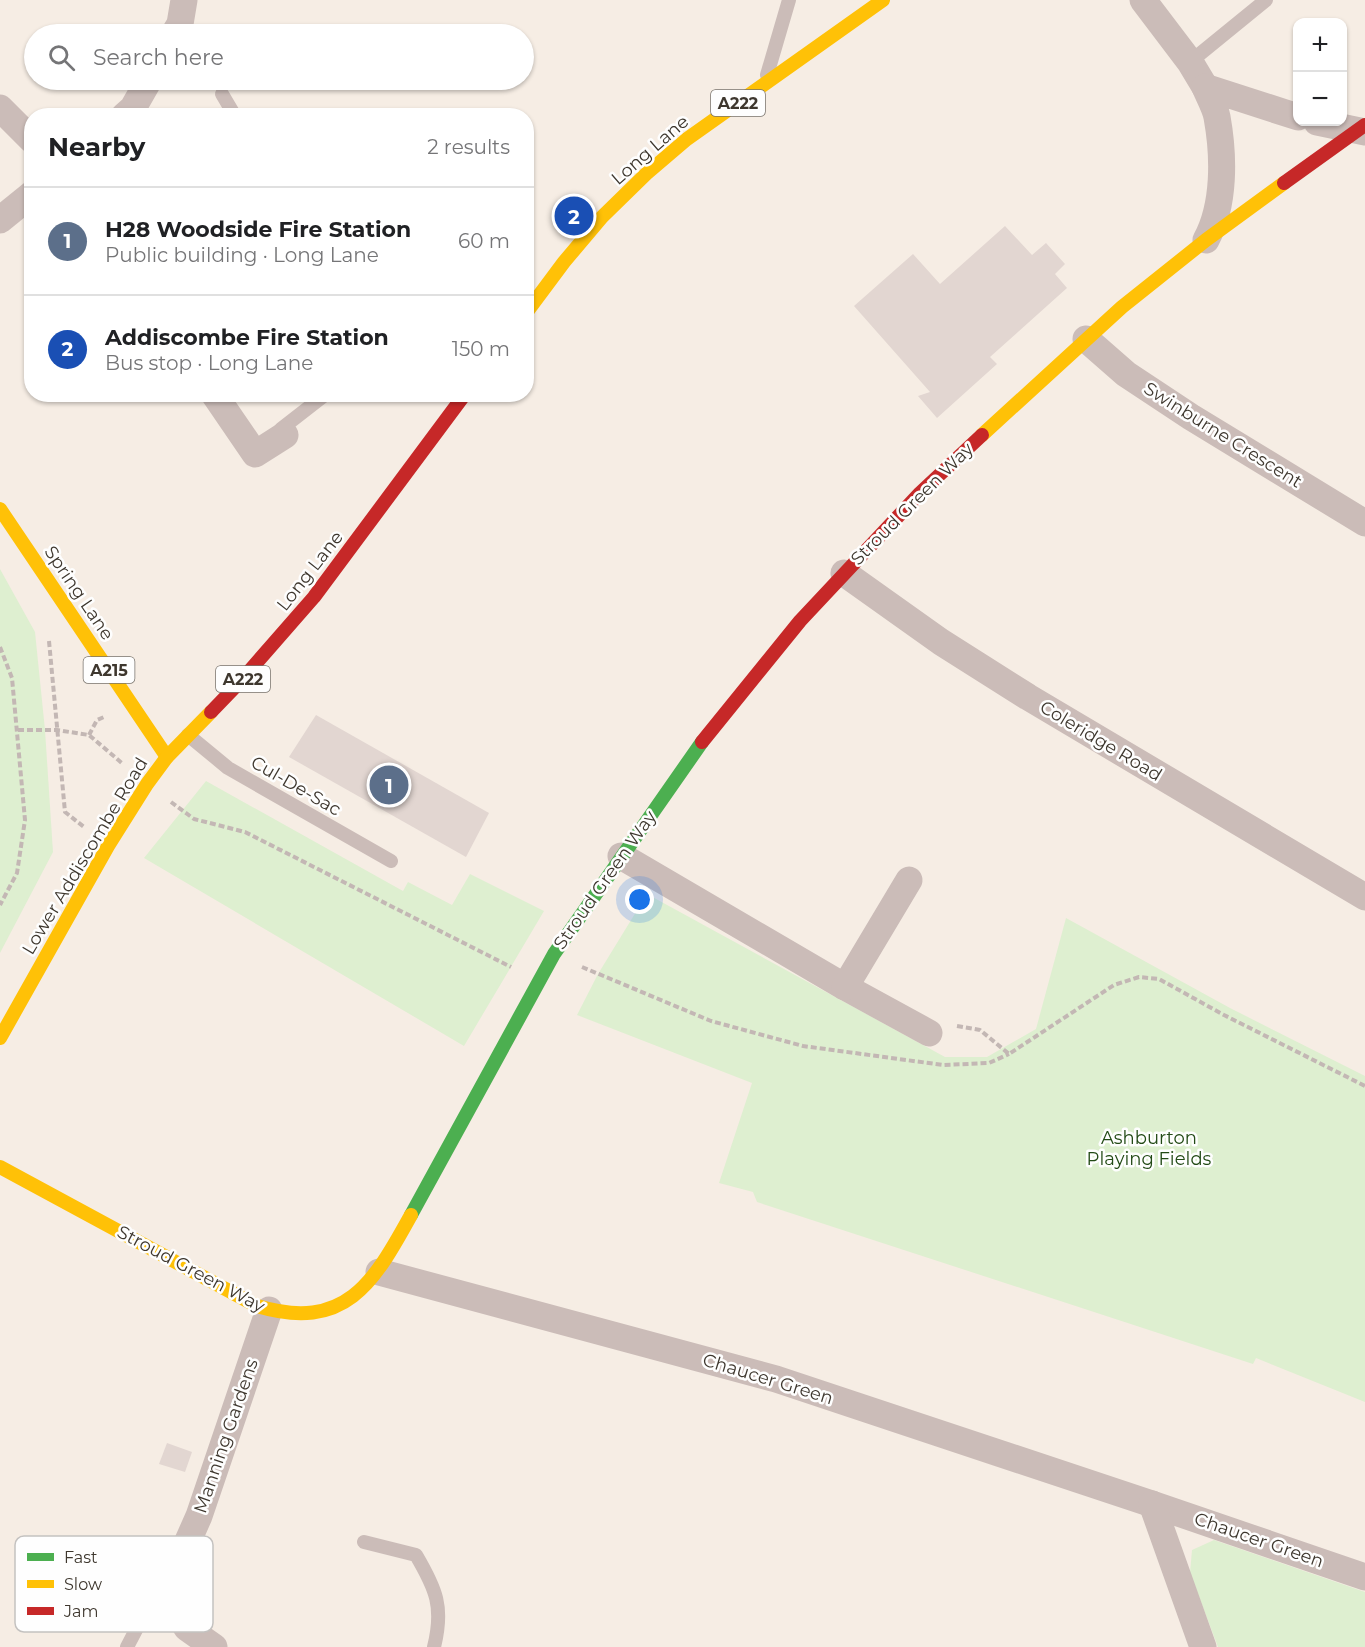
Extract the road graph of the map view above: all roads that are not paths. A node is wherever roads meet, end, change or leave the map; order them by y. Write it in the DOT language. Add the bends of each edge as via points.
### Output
graph roads {
  1 [pos="184,0"];
  2 [pos="789,0"];
  3 [pos="883,0"];
  4 [pos="1143,0"];
  5 [pos="1266,0"];
  6 [pos="180,24"];
  7 [pos="1190,62"];
  8 [pos="764,83"];
  9 [pos="1205,87"];
  10 [pos="143,90"];
  11 [pos="222,94"];
  12 [pos="0,108"];
  13 [pos="133,108"];
  14 [pos="230,108"];
  15 [pos="1293,115"];
  16 [pos="1343,126"];
  17 [pos="1363,129"];
  18 [pos="24,132"];
  19 [pos="24,200"];
  20 [pos="0,220"];
  21 [pos="1206,240"];
  22 [pos="534,302"];
  23 [pos="1086,339"];
  24 [pos="219,402"];
  25 [pos="316,402"];
  26 [pos="459,402"];
  27 [pos="285,435"];
  28 [pos="0,509"];
  29 [pos="1365,523"];
  30 [pos="844,573"];
  31 [pos="188,735"];
  32 [pos="167,757"];
  33 [pos="621,856"];
  34 [pos="391,861"];
  35 [pos="909,880"];
  36 [pos="1365,897"];
  37 [pos="845,987"];
  38 [pos="929,1033"];
  39 [pos="0,1038"];
  40 [pos="0,1167"];
  41 [pos="379,1272"];
  42 [pos="269,1310"];
  43 [pos="1152,1504"];
  44 [pos="190,1536"];
  45 [pos="364,1542"];
  46 [pos="1365,1577"];
  47 [pos="135,1632"];
  48 [pos="193,1632"];
  49 [pos="127,1647"];
  50 [pos="214,1647"];
  51 [pos="434,1647"];
  52 [pos="1203,1647"];
  1 -- 6 [label="street"];
  2 -- 8 [label="lane"];
  3 -- 8 [label="street, Long Lane / A222"];
  4 -- 7 [label="street"];
  5 -- 7 [label="lane"];
  7 -- 9 [label="street"];
  8 -- 22 [label="street, Long Lane / A222" via="646,174 602,217"];
  9 -- 15 [label="street"];
  9 -- 21 [label="street" via="1216,116 1221,159 1217,210"];
  10 -- 13 [label="street"];
  11 -- 14 [label="lane"];
  12 -- 18 [label="street"];
  16 -- 17 [label="street, Stroud Green Way"];
  17 -- 21 [label="street, Stroud Green Way"];
  19 -- 20 [label="street"];
  21 -- 23 [label="street, Stroud Green Way"];
  23 -- 29 [label="street, Swinburne Crescent" via="1126,374 1191,417"];
  23 -- 30 [label="street, Stroud Green Way" via="927,486"];
  24 -- 27 [label="street" via="255,454"];
  25 -- 27 [label="lane" via="281,429"];
  26 -- 31 [label="street, Long Lane / A222" via="314,597"];
  28 -- 32 [label="street, Spring Lane / A215"];
  30 -- 33 [label="street, Stroud Green Way" via="705,738"];
  30 -- 36 [label="street, Coleridge Road" via="941,642 1028,697"];
  31 -- 32 [label="street, Long Lane / A222"];
  31 -- 34 [label="lane, Cul-De-Sac" via="228,768"];
  32 -- 39 [label="street, Lower Addiscombe Road / A222" via="108,846"];
  33 -- 37 [label="street"];
  33 -- 41 [label="street, Stroud Green Way" via="554,954"];
  35 -- 37 [label="street"];
  37 -- 38 [label="street"];
  40 -- 42 [label="street, Stroud Green Way"];
  41 -- 42 [label="street, Stroud Green Way" via="352,1298 320,1312 289,1314"];
  41 -- 43 [label="street, Chaucer Green" via="776,1379"];
  42 -- 44 [label="street, Manning Gardens"];
  43 -- 46 [label="street, Chaucer Green"];
  43 -- 52 [label="street"];
  45 -- 51 [label="lane" via="416,1555 433,1584 438,1611"];
  47 -- 49 [label="lane"];
  48 -- 50 [label="street"];
}
